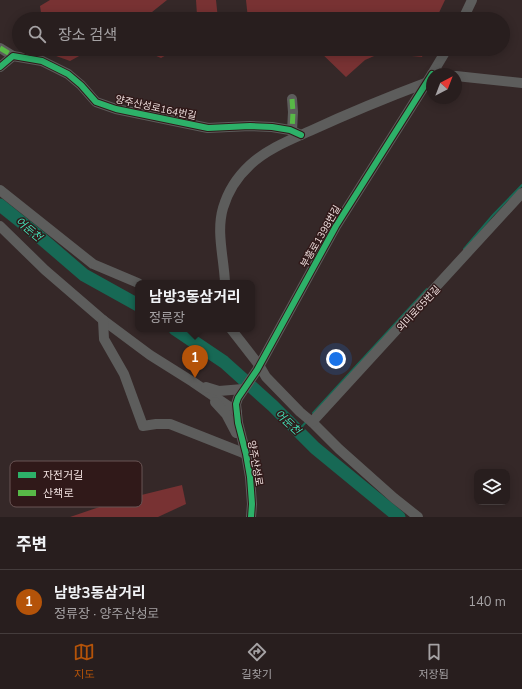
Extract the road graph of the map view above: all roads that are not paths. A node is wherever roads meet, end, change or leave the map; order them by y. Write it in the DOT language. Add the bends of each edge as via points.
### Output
graph roads {
  1 [pos="472,0"];
  2 [pos="466,12"];
  3 [pos="0,48"];
  4 [pos="12,55"];
  5 [pos="13,56"];
  6 [pos="443,56"];
  7 [pos="0,68"];
  8 [pos="435,68"];
  9 [pos="426,77"];
  10 [pos="462,77"];
  11 [pos="426,83"];
  12 [pos="522,83"];
  13 [pos="292,99"];
  14 [pos="296,135"];
  15 [pos="0,190"];
  16 [pos="522,192"];
  17 [pos="0,226"];
  18 [pos="225,280"];
  19 [pos="135,282"];
  20 [pos="104,320"];
  21 [pos="233,332"];
  22 [pos="258,367"];
  23 [pos="193,382"];
  24 [pos="243,389"];
  25 [pos="237,412"];
  26 [pos="312,422"];
  27 [pos="245,450"];
  28 [pos="251,517"];
  29 [pos="418,517"];
  1 -- 2 [label="street"];
  3 -- 4 [label="street, 양주산성로164번길"];
  5 -- 7 [label="street"];
  5 -- 14 [label="street, 양주산성로164번길" via="42,61 68,74 96,102 116,109 208,128 272,127"];
  6 -- 8 [label="street, 부흥로1398번길"];
  9 -- 14 [label="street"];
  10 -- 12 [label="street"];
  11 -- 22 [label="street, 부흥로1398번길" via="336,226"];
  13 -- 14 [label="street"];
  14 -- 18 [label="street" via="250,164 234,182 223,208 220,240"];
  15 -- 19 [label="street" via="93,264"];
  16 -- 26 [label="street, 외미로65번길"];
  17 -- 20 [label="street" via="45,270"];
  20 -- 23 [label="street" via="150,355"];
  20 -- 27 [label="street" via="104,339 124,374 143,426 170,424"];
  21 -- 22 [label="street"];
  22 -- 24 [label="street, 부흥로1398번길"];
  22 -- 26 [label="street"];
  23 -- 24 [label="street" via="219,390"];
  23 -- 25 [label="street"];
  23 -- 27 [label="street" via="226,414"];
  24 -- 25 [label="street, 부흥로1398번길" via="236,404"];
  25 -- 27 [label="street, 양주산성로"];
  26 -- 29 [label="street" via="339,450"];
  27 -- 28 [label="street, 양주산성로" via="250,478"];
}
